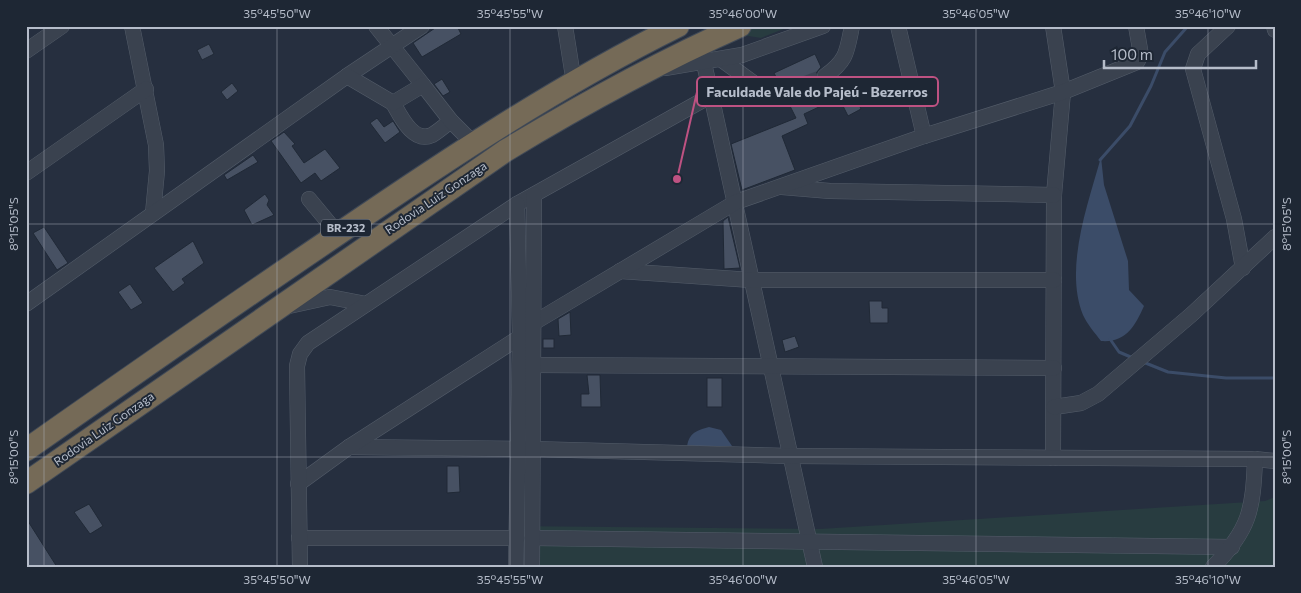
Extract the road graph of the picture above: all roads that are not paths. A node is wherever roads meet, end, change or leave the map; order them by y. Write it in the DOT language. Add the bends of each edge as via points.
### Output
graph roads {
  1 [pos="62,26"];
  2 [pos="132,26"];
  3 [pos="376,26"];
  4 [pos="422,26"];
  5 [pos="565,26"];
  6 [pos="678,26"];
  7 [pos="740,26"];
  8 [pos="823,26"];
  9 [pos="852,26"];
  10 [pos="898,26"];
  11 [pos="1053,26"];
  12 [pos="1136,26"];
  13 [pos="1228,26"];
  14 [pos="392,46"];
  15 [pos="26,51"];
  16 [pos="702,54"];
  17 [pos="722,60"];
  18 [pos="347,76"];
  19 [pos="825,76"];
  20 [pos="574,83"];
  21 [pos="423,85"];
  22 [pos="146,89"];
  23 [pos="784,92"];
  24 [pos="1063,92"];
  25 [pos="712,94"];
  26 [pos="393,103"];
  27 [pos="451,121"];
  28 [pos="924,136"];
  29 [pos="473,143"];
  30 [pos="26,173"];
  31 [pos="778,187"];
  32 [pos="534,195"];
  33 [pos="1054,196"];
  34 [pos="309,199"];
  35 [pos="736,202"];
  36 [pos="516,204"];
  37 [pos="153,213"];
  38 [pos="338,234"];
  39 [pos="1275,238"];
  40 [pos="1242,268"];
  41 [pos="620,271"];
  42 [pos="751,280"];
  43 [pos="1054,280"];
  44 [pos="26,304"];
  45 [pos="366,304"];
  46 [pos="277,309"];
  47 [pos="535,322"];
  48 [pos="520,337"];
  49 [pos="534,365"];
  50 [pos="772,366"];
  51 [pos="1054,368"];
  52 [pos="1054,407"];
  53 [pos="349,447"];
  54 [pos="518,449"];
  55 [pos="533,449"];
  56 [pos="26,450"];
  57 [pos="790,456"];
  58 [pos="1053,458"];
  59 [pos="1256,459"];
  60 [pos="1275,462"];
  61 [pos="26,483"];
  62 [pos="298,484"];
  63 [pos="299,538"];
  64 [pos="517,538"];
  65 [pos="533,538"];
  66 [pos="809,542"];
  67 [pos="1232,547"];
  68 [pos="300,567"];
  69 [pos="516,567"];
  70 [pos="532,567"];
  71 [pos="815,567"];
  72 [pos="1213,567"];
  1 -- 15 [label="street"];
  2 -- 22 [label="street"];
  3 -- 14 [label="street"];
  4 -- 14 [label="street"];
  5 -- 20 [label="street"];
  6 -- 20 [label="highway, Rodovia Luiz Gonzaga / BR-232"];
  7 -- 16 [label="highway, Rodovia Luiz Gonzaga / BR-232"];
  8 -- 17 [label="street"];
  9 -- 19 [label="street" via="846,56 840,66"];
  10 -- 28 [label="street"];
  11 -- 24 [label="street"];
  12 -- 24 [label="street" via="1141,55 1137,62"];
  13 -- 40 [label="street" via="1198,54 1193,69 1234,219"];
  14 -- 18 [label="street"];
  14 -- 21 [label="street"];
  16 -- 17 [label="street"];
  16 -- 25 [label="street"];
  16 -- 46 [label="highway, Rodovia Luiz Gonzaga / BR-232" via="649,70 573,110 505,151"];
  17 -- 23 [label="street" via="759,87"];
  18 -- 26 [label="street"];
  18 -- 37 [label="street"];
  20 -- 29 [label="highway, Rodovia Luiz Gonzaga / BR-232"];
  21 -- 26 [label="street"];
  21 -- 27 [label="street"];
  22 -- 30 [label="street"];
  22 -- 37 [label="street" via="156,145"];
  24 -- 28 [label="street"];
  24 -- 33 [label="street"];
  25 -- 32 [label="street"];
  25 -- 35 [label="street"];
  26 -- 27 [label="street" via="406,125 420,135 431,135"];
  27 -- 29 [label="street"];
  28 -- 31 [label="street"];
  29 -- 38 [label="highway, Rodovia Luiz Gonzaga / BR-232"];
  31 -- 33 [label="street" via="830,192"];
  31 -- 35 [label="street"];
  32 -- 36 [label="street"];
  32 -- 47 [label="street"];
  33 -- 43 [label="street"];
  34 -- 38 [label="street"];
  35 -- 41 [label="street"];
  35 -- 42 [label="street"];
  36 -- 45 [label="street"];
  36 -- 48 [label="street"];
  37 -- 44 [label="street"];
  38 -- 56 [label="highway, Rodovia Luiz Gonzaga / BR-232"];
  39 -- 40 [label="street"];
  40 -- 52 [label="street" via="1098,394 1081,402"];
  41 -- 42 [label="street"];
  41 -- 47 [label="street"];
  42 -- 43 [label="street"];
  42 -- 50 [label="street"];
  43 -- 51 [label="street"];
  45 -- 46 [label="street" via="330,297"];
  45 -- 62 [label="street" via="308,343 300,354 297,366"];
  46 -- 61 [label="highway, Rodovia Luiz Gonzaga / BR-232"];
  47 -- 48 [label="street"];
  47 -- 49 [label="street"];
  48 -- 53 [label="street"];
  48 -- 54 [label="street"];
  49 -- 50 [label="street"];
  49 -- 55 [label="street"];
  50 -- 51 [label="street"];
  50 -- 57 [label="street"];
  51 -- 52 [label="street"];
  52 -- 58 [label="street"];
  53 -- 54 [label="street"];
  53 -- 62 [label="street"];
  54 -- 55 [label="street"];
  54 -- 64 [label="street"];
  55 -- 57 [label="street"];
  55 -- 65 [label="street"];
  57 -- 58 [label="street"];
  57 -- 66 [label="street"];
  58 -- 59 [label="street"];
  59 -- 60 [label="street"];
  59 -- 67 [label="street" via="1254,500"];
  62 -- 63 [label="street"];
  63 -- 64 [label="street"];
  63 -- 68 [label="street"];
  64 -- 69 [label="street"];
  65 -- 66 [label="street"];
  65 -- 70 [label="street"];
  66 -- 67 [label="street"];
  66 -- 71 [label="street"];
  67 -- 72 [label="street"];
}
